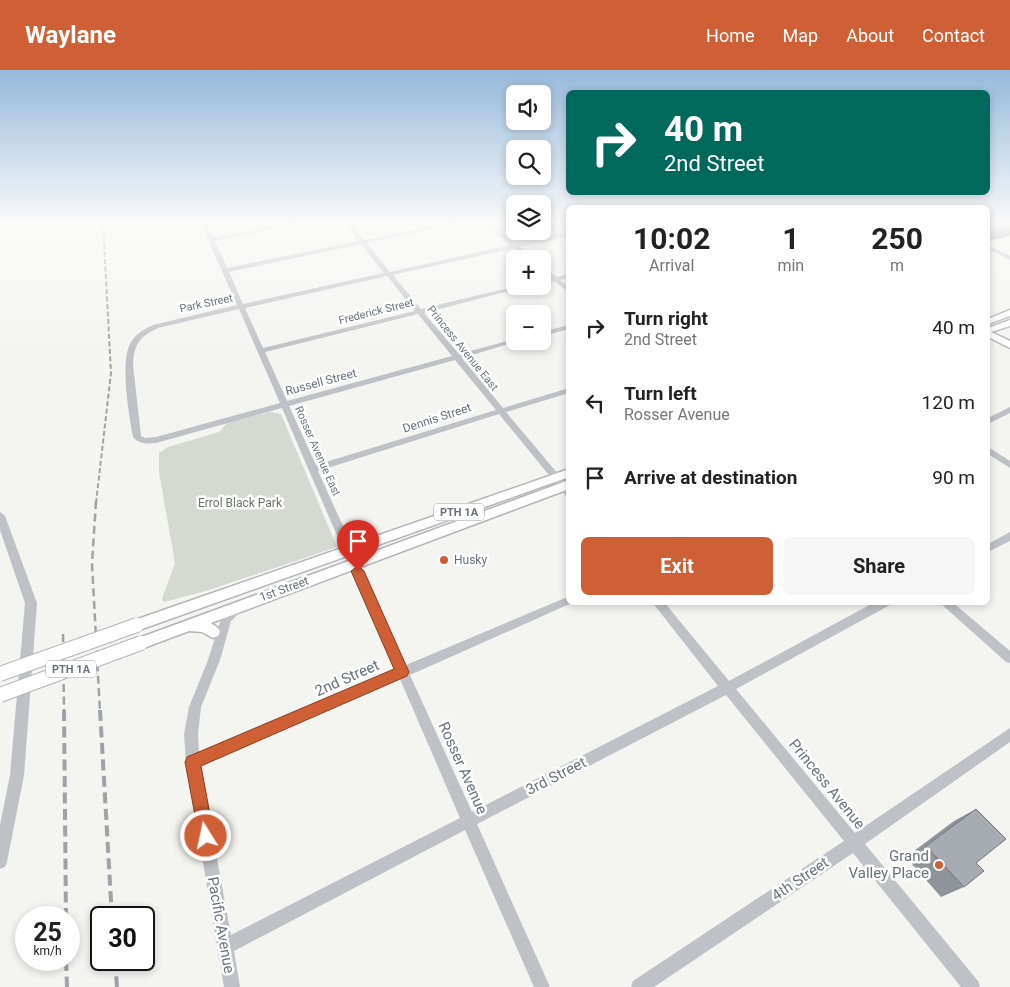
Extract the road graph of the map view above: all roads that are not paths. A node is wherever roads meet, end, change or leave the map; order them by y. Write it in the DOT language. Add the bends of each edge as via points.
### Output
graph roads {
  1 [pos="222,266"];
  2 [pos="250,266"];
  3 [pos="381,266"];
  4 [pos="429,266"];
  5 [pos="224,271"];
  6 [pos="389,275"];
  7 [pos="551,276"];
  8 [pos="566,277"];
  9 [pos="555,279"];
  10 [pos="551,280"];
  11 [pos="566,288"];
  12 [pos="506,291"];
  13 [pos="241,308"];
  14 [pos="420,312"];
  15 [pos="1010,313"];
  16 [pos="1010,323"];
  17 [pos="990,327"];
  18 [pos="566,328"];
  19 [pos="990,328"];
  20 [pos="990,329"];
  21 [pos="990,330"];
  22 [pos="551,332"];
  23 [pos="1010,338"];
  24 [pos="506,343"];
  25 [pos="1010,345"];
  26 [pos="260,351"];
  27 [pos="456,357"];
  28 [pos="566,391"];
  29 [pos="285,405"];
  30 [pos="1010,410"];
  31 [pos="501,411"];
  32 [pos="990,420"];
  33 [pos="136,434"];
  34 [pos="990,451"];
  35 [pos="1010,465"];
  36 [pos="313,470"];
  37 [pos="564,486"];
  38 [pos="0,516"];
  39 [pos="1010,536"];
  40 [pos="990,547"];
  41 [pos="352,557"];
  42 [pos="299,570"];
  43 [pos="566,602"];
  44 [pos="245,604"];
  45 [pos="659,605"];
  46 [pos="880,605"];
  47 [pos="948,605"];
  48 [pos="210,617"];
  49 [pos="179,629"];
  50 [pos="213,632"];
  51 [pos="1010,658"];
  52 [pos="214,660"];
  53 [pos="402,672"];
  54 [pos="0,674"];
  55 [pos="727,688"];
  56 [pos="0,695"];
  57 [pos="1010,734"];
  58 [pos="193,762"];
  59 [pos="469,821"];
  60 [pos="854,843"];
  61 [pos="0,862"];
  62 [pos="225,947"];
  63 [pos="232,987"];
  64 [pos="542,987"];
  65 [pos="639,987"];
  66 [pos="972,987"];
  1 -- 5 [label="street, Rosser Avenue East"];
  2 -- 5 [label="street"];
  3 -- 6 [label="street, Princess Avenue East"];
  4 -- 6 [label="street, Park Street"];
  5 -- 13 [label="street, Rosser Avenue East"];
  6 -- 13 [label="street, Park Street"];
  6 -- 14 [label="street, Princess Avenue East"];
  7 -- 9 [label="street"];
  8 -- 9 [label="street"];
  9 -- 10 [label="street"];
  9 -- 11 [label="street"];
  12 -- 14 [label="street, Frederick Street"];
  13 -- 26 [label="street, Rosser Avenue East"];
  13 -- 33 [label="street, Park Street" via="159,325 146,330 133,343 128,359"];
  14 -- 26 [label="street, Frederick Street"];
  14 -- 27 [label="street, Princess Avenue East"];
  15 -- 17 [label="main road"];
  16 -- 19 [label="main road"];
  18 -- 22 [label="street"];
  20 -- 23 [label="main road"];
  21 -- 25 [label="main road"];
  24 -- 27 [label="street, Russell Street"];
  26 -- 29 [label="street, Rosser Avenue East"];
  27 -- 29 [label="street, Russell Street"];
  27 -- 31 [label="street, Princess Avenue East"];
  28 -- 31 [label="street, Dennis Street"];
  29 -- 33 [label="street, Russell Street" via="156,440 138,439"];
  29 -- 36 [label="street, Rosser Avenue East"];
  30 -- 32 [label="street"];
  31 -- 36 [label="street, Dennis Street"];
  31 -- 37 [label="street, Princess Avenue East"];
  34 -- 35 [label="street"];
  36 -- 41 [label="street, Rosser Avenue East"];
  37 -- 41 [label="main road, 1st Street / PTH 1A"];
  38 -- 61 [label="street" via="31,603 17,775"];
  39 -- 40 [label="street"];
  41 -- 42 [label="main road, 1st Street / PTH 1A"];
  41 -- 44 [label="main road, 1st Street / PTH 1A"];
  41 -- 53 [label="street, Rosser Avenue"];
  42 -- 48 [label="main road" via="218,604"];
  42 -- 54 [label="main road, 1st Street / PTH 1A, bridge"];
  43 -- 53 [label="street, 2nd Street"];
  44 -- 48 [label="main road, 1st Street / PTH 1A"];
  44 -- 52 [label="street, Pacific Avenue" via="226,619"];
  45 -- 55 [label="street, Princess Avenue"];
  46 -- 55 [label="street, 3rd Street"];
  47 -- 51 [label="street"];
  48 -- 49 [label="main road, 1st Street / PTH 1A"];
  48 -- 50 [label="street, Pacific Avenue"];
  49 -- 50 [label="main road" via="204,626"];
  49 -- 56 [label="main road, 1st Street / PTH 1A, bridge"];
  50 -- 52 [label="street, Pacific Avenue"];
  52 -- 58 [label="street, Pacific Avenue" via="195,707 191,734"];
  53 -- 58 [label="street, 2nd Street"];
  53 -- 59 [label="street, Rosser Avenue"];
  55 -- 59 [label="street, 3rd Street"];
  55 -- 60 [label="street, Princess Avenue"];
  57 -- 60 [label="street, 4th Street"];
  58 -- 62 [label="street, Pacific Avenue"];
  59 -- 62 [label="street, 3rd Street"];
  59 -- 64 [label="street, Rosser Avenue"];
  60 -- 65 [label="street, 4th Street"];
  60 -- 66 [label="street, Princess Avenue"];
  62 -- 63 [label="street, Pacific Avenue"];
}
